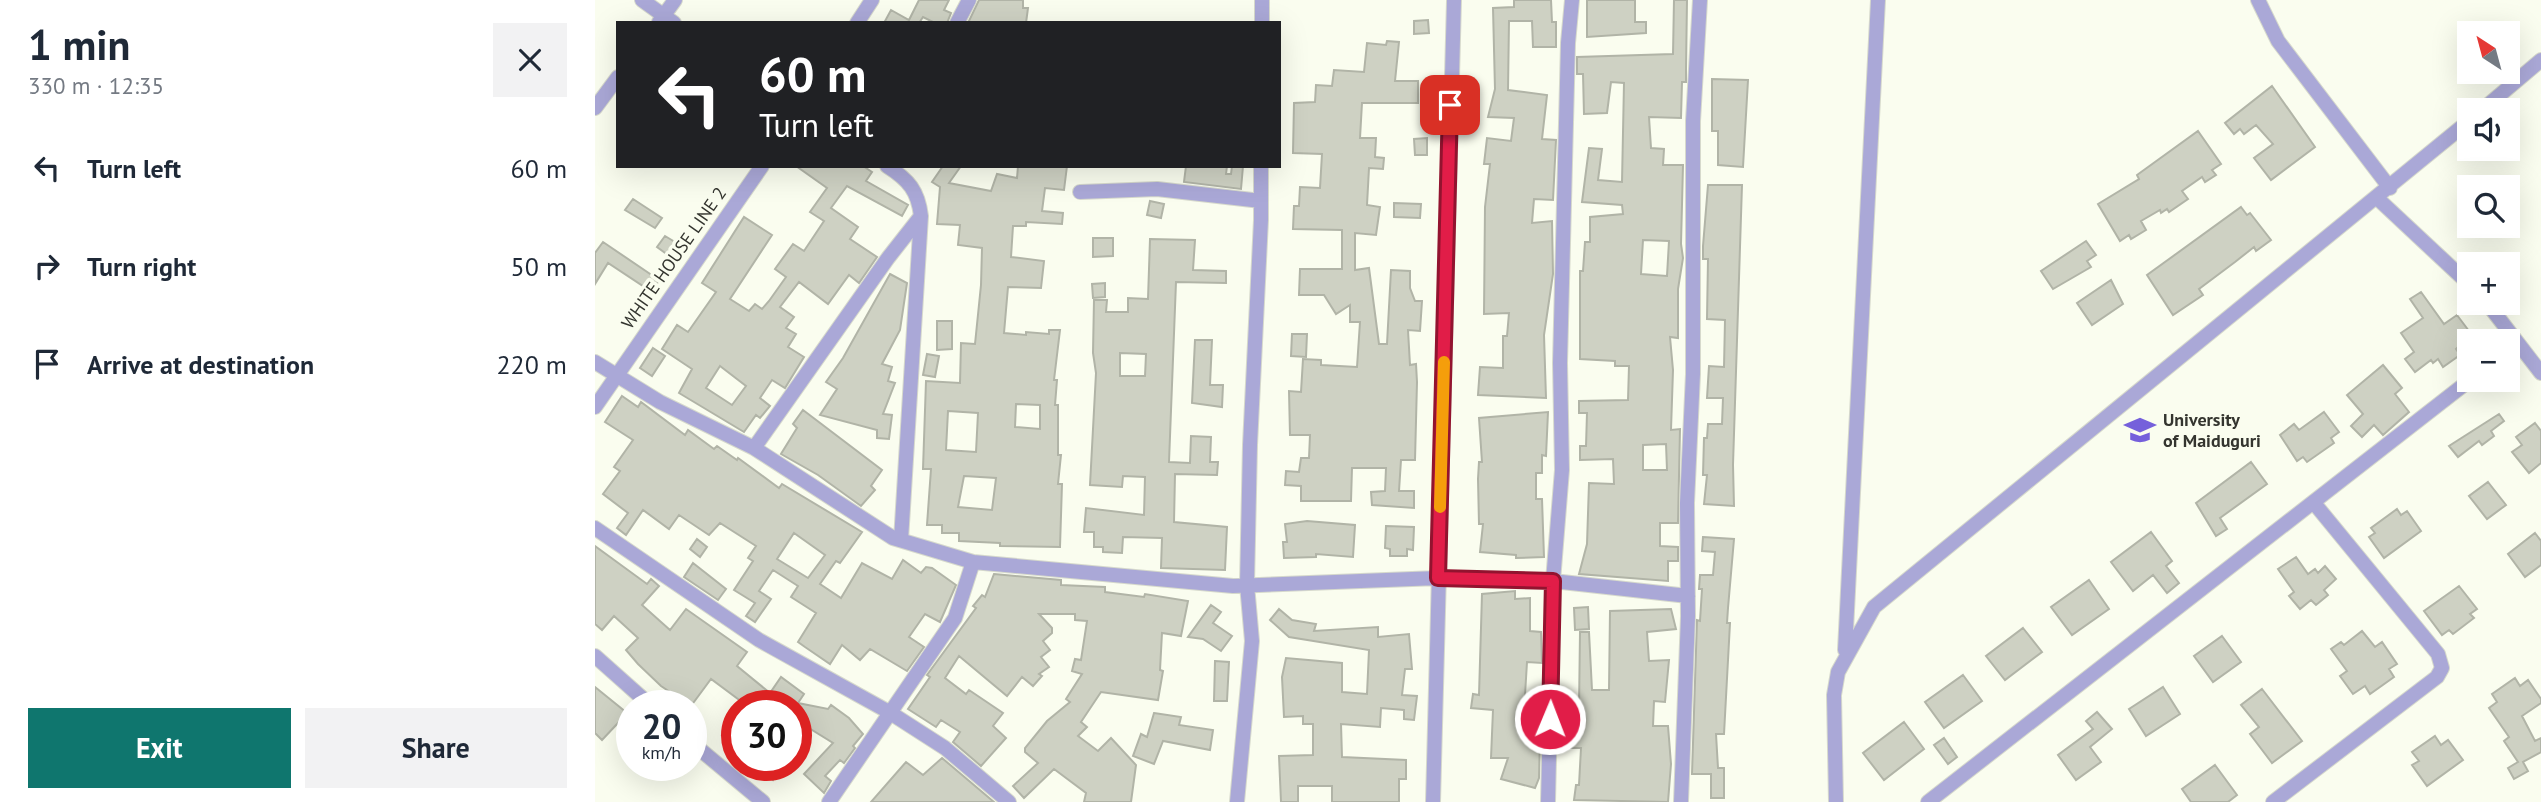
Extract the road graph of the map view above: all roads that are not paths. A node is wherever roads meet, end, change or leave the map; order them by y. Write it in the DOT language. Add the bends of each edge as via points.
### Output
graph roads {
  1 [pos="642,0"];
  2 [pos="675,0"];
  3 [pos="872,0"];
  4 [pos="969,0"];
  5 [pos="1262,0"];
  6 [pos="1454,0"];
  7 [pos="1572,0"];
  8 [pos="1700,0"];
  9 [pos="1878,0"];
  10 [pos="2258,0"];
  11 [pos="665,20"];
  12 [pos="858,21"];
  13 [pos="958,21"];
  14 [pos="1262,21"];
  15 [pos="2541,60"];
  16 [pos="616,80"];
  17 [pos="2496,98"];
  18 [pos="595,108"];
  19 [pos="2457,131"];
  20 [pos="761,168"];
  21 [pos="890,168"];
  22 [pos="1261,168"];
  23 [pos="2390,188"];
  24 [pos="1080,191"];
  25 [pos="2377,198"];
  26 [pos="1261,201"];
  27 [pos="921,216"];
  28 [pos="2457,273"];
  29 [pos="2520,352"];
  30 [pos="595,362"];
  31 [pos="2541,373"];
  32 [pos="617,374"];
  33 [pos="2457,390"];
  34 [pos="595,407"];
  35 [pos="754,448"];
  36 [pos="2314,503"];
  37 [pos="595,528"];
  38 [pos="901,540"];
  39 [pos="973,562"];
  40 [pos="1438,578"];
  41 [pos="1553,581"];
  42 [pos="1247,585"];
  43 [pos="1688,596"];
  44 [pos="1845,655"];
  45 [pos="595,656"];
  46 [pos="633,690"];
  47 [pos="889,712"];
  48 [pos="707,755"];
  49 [pos="2277,801"];
  50 [pos="763,802"];
  51 [pos="829,802"];
  52 [pos="1009,802"];
  53 [pos="1237,802"];
  54 [pos="1433,802"];
  55 [pos="1548,802"];
  56 [pos="1681,802"];
  57 [pos="1836,802"];
  58 [pos="1928,802"];
  1 -- 11 [label="street"];
  2 -- 11 [label="street"];
  3 -- 12 [label="street"];
  4 -- 13 [label="street"];
  5 -- 14 [label="street"];
  6 -- 40 [label="street"];
  7 -- 41 [label="street" via="1560,363 1562,470"];
  8 -- 43 [label="street" via="1693,121"];
  9 -- 44 [label="street"];
  10 -- 23 [label="street" via="2278,41"];
  15 -- 17 [label="street"];
  16 -- 18 [label="street"];
  19 -- 23 [label="street"];
  20 -- 32 [label="street, WHITE HOUSE LINE 2"];
  21 -- 27 [label="street" via="906,178 919,195"];
  22 -- 26 [label="street"];
  23 -- 25 [label="street"];
  24 -- 26 [label="street" via="1157,189"];
  25 -- 28 [label="street"];
  25 -- 44 [label="street" via="1897,587 1874,607"];
  26 -- 42 [label="street"];
  27 -- 35 [label="street"];
  27 -- 38 [label="street"];
  29 -- 31 [label="street"];
  30 -- 32 [label="street"];
  32 -- 34 [label="street, WHITE HOUSE LINE 2"];
  32 -- 35 [label="street" via="660,402"];
  33 -- 36 [label="street"];
  35 -- 38 [label="street"];
  36 -- 49 [label="street" via="2438,654 2442,668 2437,677"];
  36 -- 58 [label="street"];
  37 -- 47 [label="street" via="759,640"];
  38 -- 39 [label="street"];
  39 -- 42 [label="street"];
  39 -- 47 [label="street" via="955,618"];
  40 -- 41 [label="street"];
  40 -- 42 [label="street"];
  40 -- 54 [label="street"];
  41 -- 43 [label="street"];
  41 -- 55 [label="street"];
  42 -- 53 [label="street" via="1252,641"];
  43 -- 56 [label="street"];
  44 -- 57 [label="street" via="1834,695"];
  45 -- 46 [label="street"];
  47 -- 51 [label="street"];
  47 -- 52 [label="street" via="945,748"];
  48 -- 50 [label="street"];
}
